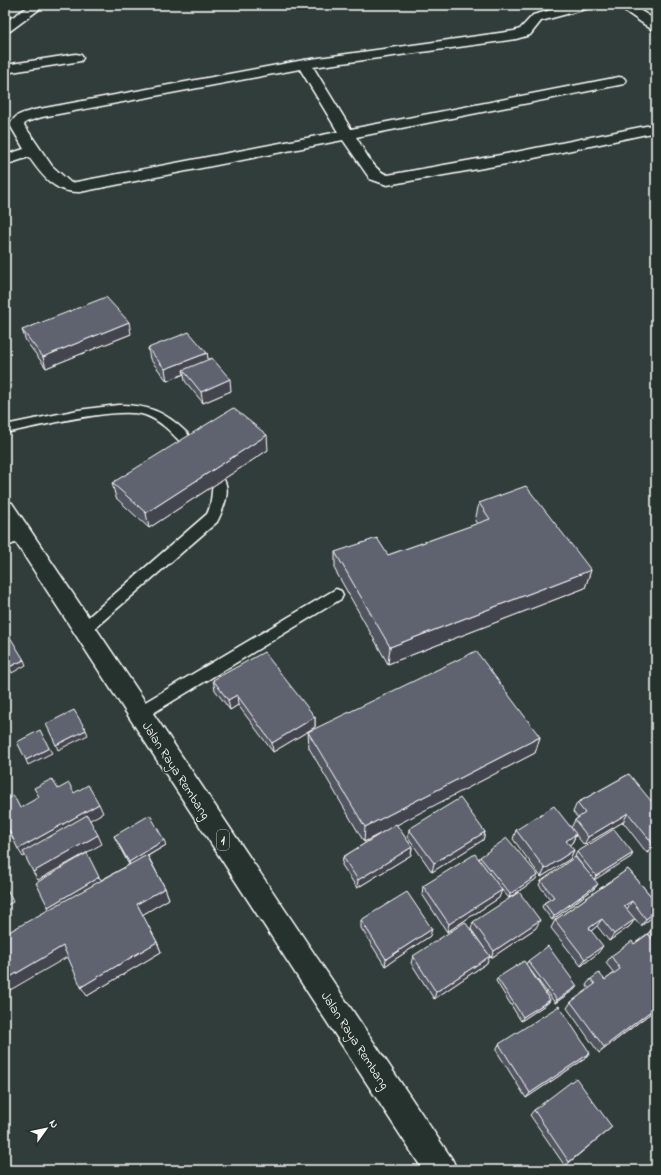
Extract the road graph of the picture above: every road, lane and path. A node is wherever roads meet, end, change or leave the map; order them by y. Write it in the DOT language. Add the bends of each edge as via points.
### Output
graph roads {
  1 [pos="39,5"];
  2 [pos="583,5"];
  3 [pos="622,5"];
  4 [pos="656,26"];
  5 [pos="5,28"];
  6 [pos="76,58"];
  7 [pos="304,64"];
  8 [pos="5,69"];
  9 [pos="619,81"];
  10 [pos="5,117"];
  11 [pos="20,119"];
  12 [pos="656,128"];
  13 [pos="348,135"];
  14 [pos="32,151"];
  15 [pos="5,160"];
  16 [pos="5,429"];
  17 [pos="194,448"];
  18 [pos="219,483"];
  19 [pos="5,509"];
  20 [pos="12,536"];
  21 [pos="336,595"];
  22 [pos="84,629"];
  23 [pos="140,713"];
  24 [pos="442,1170"];
  1 -- 5 [label="main road"];
  2 -- 7 [label="main road" via="537,18 525,32 516,35"];
  3 -- 4 [label="main road"];
  6 -- 8 [label="main road"];
  7 -- 11 [label="main road" via="39,113"];
  7 -- 13 [label="main road"];
  9 -- 13 [label="main road"];
  10 -- 11 [label="main road"];
  11 -- 14 [label="main road" via="17,125"];
  12 -- 13 [label="main road" via="387,180 375,176"];
  13 -- 14 [label="main road" via="68,188 60,184"];
  14 -- 15 [label="main road"];
  16 -- 17 [label="lane" via="114,409 128,409 146,411 168,422"];
  18 -- 22 [label="lane" via="218,508 212,518"];
  19 -- 20 [label="main road, Jalan Raya Rembang / 1"];
  20 -- 22 [label="main road, Jalan Raya Rembang / 1"];
  21 -- 23 [label="lane"];
  22 -- 23 [label="main road, Jalan Raya Rembang / 1"];
  23 -- 24 [label="main road, Jalan Raya Rembang / 1"];
}
